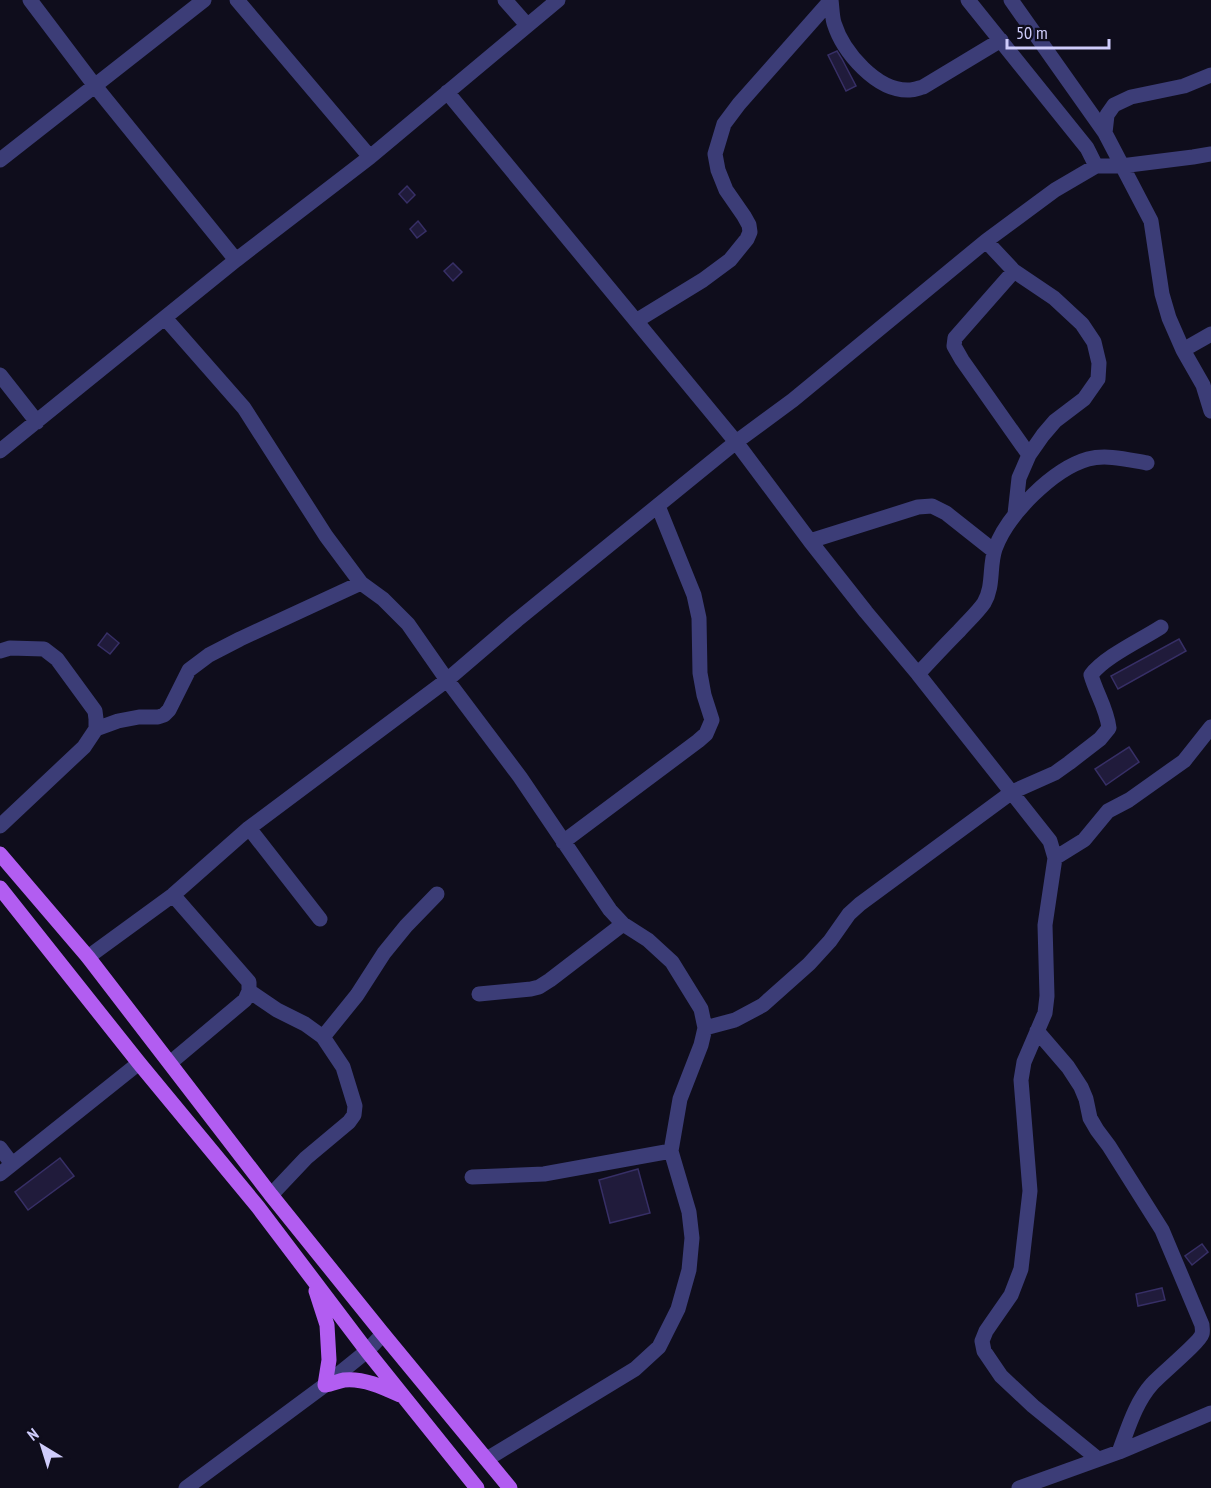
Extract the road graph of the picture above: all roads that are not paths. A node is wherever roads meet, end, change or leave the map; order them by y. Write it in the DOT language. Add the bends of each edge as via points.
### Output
graph roads {
  1 [pos="30,0"];
  2 [pos="204,0"];
  3 [pos="237,0"];
  4 [pos="506,0"];
  5 [pos="558,0"];
  6 [pos="831,0"];
  7 [pos="968,0"];
  8 [pos="1011,0"];
  9 [pos="527,26"];
  10 [pos="1001,40"];
  11 [pos="1211,75"];
  12 [pos="95,86"];
  13 [pos="447,92"];
  14 [pos="1105,133"];
  15 [pos="1211,154"];
  16 [pos="370,157"];
  17 [pos="0,160"];
  18 [pos="1121,165"];
  19 [pos="1096,166"];
  20 [pos="986,241"];
  21 [pos="236,260"];
  22 [pos="1014,271"];
  23 [pos="165,318"];
  24 [pos="636,321"];
  25 [pos="1211,334"];
  26 [pos="1183,350"];
  27 [pos="0,375"];
  28 [pos="1207,384"];
  29 [pos="1211,411"];
  30 [pos="37,422"];
  31 [pos="736,442"];
  32 [pos="0,452"];
  33 [pos="1029,455"];
  34 [pos="1147,463"];
  35 [pos="658,506"];
  36 [pos="1015,514"];
  37 [pos="810,541"];
  38 [pos="994,551"];
  39 [pos="361,584"];
  40 [pos="1161,627"];
  41 [pos="0,651"];
  42 [pos="918,674"];
  43 [pos="447,680"];
  44 [pos="1211,727"];
  45 [pos="96,729"];
  46 [pos="1012,792"];
  47 [pos="0,826"];
  48 [pos="249,828"];
  49 [pos="563,842"];
  50 [pos="0,854"];
  51 [pos="1055,858"];
  52 [pos="0,888"];
  53 [pos="437,894"];
  54 [pos="173,896"];
  55 [pos="320,919"];
  56 [pos="623,924"];
  57 [pos="88,957"];
  58 [pos="249,991"];
  59 [pos="479,994"];
  60 [pos="705,1028"];
  61 [pos="1036,1031"];
  62 [pos="323,1037"];
  63 [pos="139,1063"];
  64 [pos="170,1063"];
  65 [pos="0,1148"];
  66 [pos="671,1151"];
  67 [pos="6,1169"];
  68 [pos="472,1177"];
  69 [pos="271,1195"];
  70 [pos="313,1279"];
  71 [pos="383,1334"];
  72 [pos="367,1351"];
  73 [pos="325,1385"];
  74 [pos="404,1397"];
  75 [pos="1211,1413"];
  76 [pos="1119,1452"];
  77 [pos="1098,1458"];
  78 [pos="487,1459"];
  79 [pos="186,1488"];
  80 [pos="477,1488"];
  81 [pos="510,1488"];
  82 [pos="1018,1488"];
  1 -- 12 [label="street"];
  2 -- 12 [label="street"];
  3 -- 16 [label="street"];
  4 -- 9 [label="street"];
  5 -- 9 [label="street"];
  6 -- 10 [label="street" via="834,23 848,52 865,72 892,88 924,87"];
  6 -- 24 [label="street" via="724,124 715,154 718,170 749,225 747,239 730,260 703,280"];
  7 -- 10 [label="street"];
  8 -- 14 [label="street"];
  9 -- 13 [label="street"];
  10 -- 19 [label="street" via="1087,148"];
  11 -- 14 [label="street" via="1113,105 1107,115"];
  12 -- 17 [label="street"];
  12 -- 21 [label="street"];
  13 -- 16 [label="street"];
  13 -- 24 [label="street"];
  14 -- 18 [label="street"];
  15 -- 18 [label="street"];
  16 -- 21 [label="street"];
  18 -- 19 [label="street"];
  18 -- 26 [label="street" via="1151,221 1162,294"];
  19 -- 20 [label="street" via="1055,190"];
  20 -- 22 [label="street"];
  20 -- 31 [label="street"];
  21 -- 23 [label="street"];
  22 -- 33 [label="street" via="955,338 954,346"];
  22 -- 33 [label="street" via="1082,324 1094,342 1099,363 1098,379 1084,399 1055,421"];
  23 -- 30 [label="street"];
  23 -- 39 [label="street" via="244,408"];
  24 -- 31 [label="street"];
  25 -- 26 [label="street"];
  26 -- 28 [label="street"];
  27 -- 30 [label="street"];
  28 -- 29 [label="street"];
  30 -- 32 [label="street"];
  31 -- 35 [label="street"];
  31 -- 37 [label="street"];
  33 -- 36 [label="street" via="1019,478"];
  34 -- 36 [label="street" via="1089,459 1065,468"];
  35 -- 43 [label="street"];
  35 -- 49 [label="street" via="694,595 699,618 700,673 712,720 698,741"];
  36 -- 38 [label="street"];
  37 -- 38 [label="street" via="932,506"];
  37 -- 42 [label="street"];
  38 -- 42 [label="street" via="984,603"];
  39 -- 43 [label="street" via="408,624"];
  39 -- 45 [label="street" via="209,655 189,670 164,715 118,721"];
  40 -- 46 [label="street" via="1091,675 1108,718 1109,728 1100,739 1055,773"];
  41 -- 45 [label="street" via="44,649 57,659 95,711"];
  42 -- 46 [label="street"];
  43 -- 48 [label="street"];
  43 -- 49 [label="street"];
  44 -- 51 [label="street" via="1184,761 1108,811 1084,840"];
  45 -- 47 [label="street" via="84,747"];
  46 -- 51 [label="street" via="1050,841"];
  46 -- 60 [label="street" via="860,904 809,964 763,1005 735,1020"];
  48 -- 54 [label="street"];
  48 -- 55 [label="street"];
  49 -- 56 [label="street" via="609,910"];
  50 -- 57 [label="main road"];
  51 -- 61 [label="street" via="1045,925 1047,996 1045,1013"];
  52 -- 63 [label="main road"];
  53 -- 62 [label="street" via="384,953"];
  54 -- 57 [label="street"];
  54 -- 58 [label="street" via="249,982"];
  56 -- 59 [label="street" via="539,987"];
  56 -- 60 [label="street" via="672,962 701,1009"];
  57 -- 64 [label="main road"];
  58 -- 62 [label="street"];
  58 -- 64 [label="street" via="245,1000"];
  60 -- 66 [label="street" via="680,1098"];
  61 -- 76 [label="street" via="1068,1067 1086,1099 1096,1130 1162,1230 1202,1325 1197,1342 1150,1387 1137,1407"];
  61 -- 77 [label="street" via="1021,1080 1030,1191 1021,1269 1011,1295 982,1341 984,1351 1001,1376"];
  62 -- 69 [label="street" via="343,1067 354,1115"];
  63 -- 67 [label="street"];
  63 -- 70 [label="main road"];
  64 -- 69 [label="main road"];
  65 -- 67 [label="street"];
  66 -- 68 [label="street" via="544,1174"];
  66 -- 78 [label="street" via="689,1212 692,1238 678,1309 659,1347 635,1369"];
  69 -- 71 [label="main road"];
  70 -- 72 [label="main road"];
  70 -- 73 [label="main road" via="327,1325 329,1360"];
  71 -- 72 [label="street"];
  71 -- 78 [label="main road"];
  72 -- 73 [label="street"];
  72 -- 74 [label="main road"];
  73 -- 74 [label="main road" via="361,1381"];
  73 -- 79 [label="street"];
  74 -- 80 [label="main road"];
  75 -- 76 [label="street"];
  76 -- 77 [label="street"];
  77 -- 82 [label="street"];
  78 -- 81 [label="main road"];
}
